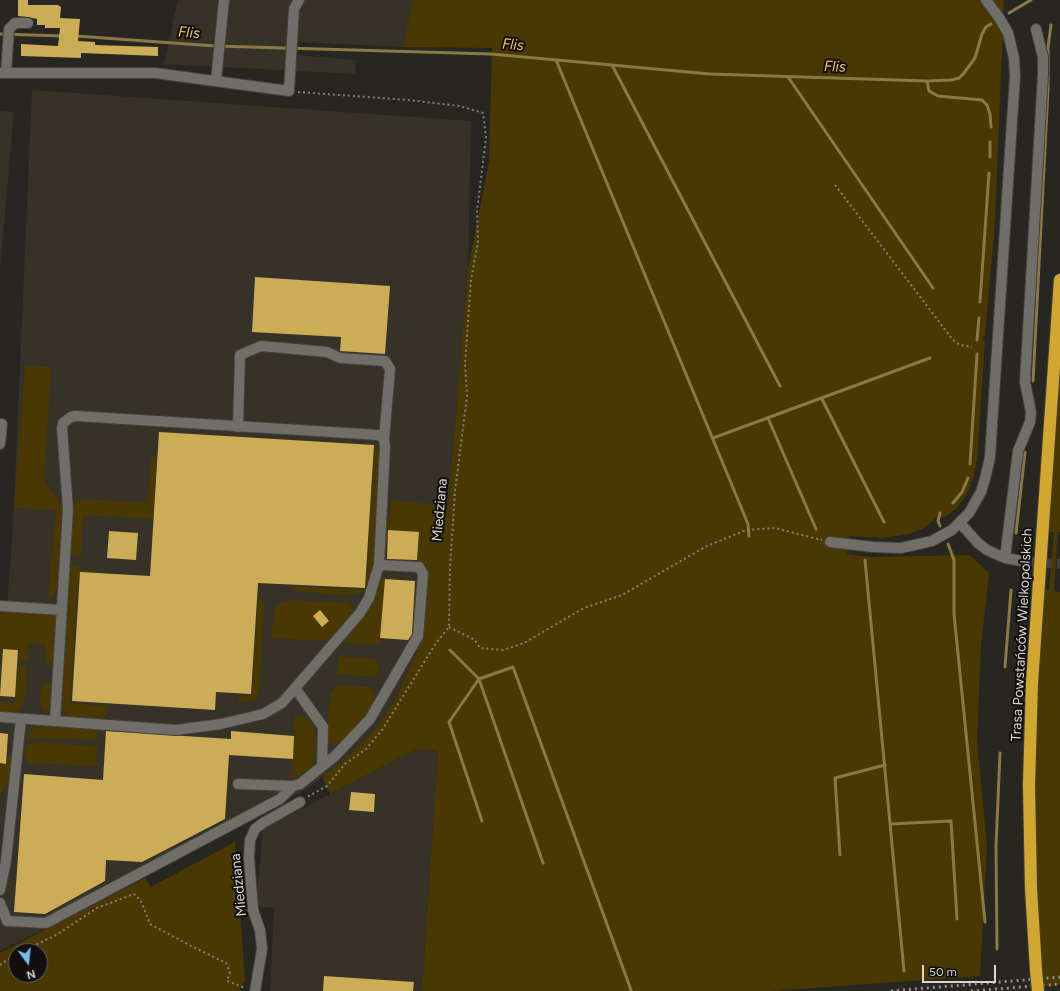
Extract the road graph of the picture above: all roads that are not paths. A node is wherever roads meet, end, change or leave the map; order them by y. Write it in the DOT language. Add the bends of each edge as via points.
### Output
graph roads {
  1 [pos="224,0"];
  2 [pos="299,0"];
  3 [pos="990,1"];
  4 [pos="28,22"];
  5 [pos="1036,29"];
  6 [pos="3,73"];
  7 [pos="216,81"];
  8 [pos="1060,280"];
  9 [pos="1,424"];
  10 [pos="238,427"];
  11 [pos="384,439"];
  12 [pos="0,444"];
  13 [pos="960,523"];
  14 [pos="830,542"];
  15 [pos="1006,558"];
  16 [pos="1027,562"];
  17 [pos="380,565"];
  18 [pos="0,606"];
  19 [pos="62,610"];
  20 [pos="295,688"];
  21 [pos="0,717"];
  22 [pos="21,719"];
  23 [pos="55,721"];
  24 [pos="322,766"];
  25 [pos="238,784"];
  26 [pos="293,786"];
  27 [pos="300,802"];
  28 [pos="0,890"];
  29 [pos="0,903"];
  30 [pos="250,990"];
  31 [pos="1038,991"];
  1 -- 7 [label="street"];
  2 -- 7 [label="street" via="294,9 289,91"];
  3 -- 13 [label="street" via="1010,40 1014,58 1014,92 990,457 982,492"];
  4 -- 6 [label="street" via="15,23 8,33"];
  5 -- 15 [label="street" via="1043,57 1043,74 1025,382 1032,412 1018,451"];
  6 -- 7 [label="street" via="155,73"];
  8 -- 31 [label="highway, Trasa Powstańców Wielkopolskich, bridge" via="1032,683 1029,785"];
  9 -- 12 [label="street"];
  10 -- 11 [label="street" via="379,435"];
  10 -- 11 [label="street" via="240,355 260,346 327,352 340,358 384,361 390,369"];
  10 -- 19 [label="street" via="76,416 63,423 68,509"];
  11 -- 17 [label="street"];
  13 -- 14 [label="street" via="932,542 906,547 873,547"];
  13 -- 15 [label="street" via="987,550"];
  15 -- 16 [label="street"];
  17 -- 20 [label="street" via="369,598 360,613"];
  17 -- 24 [label="street" via="419,567 421,570 423,574 418,636 370,719"];
  18 -- 19 [label="street"];
  19 -- 23 [label="street"];
  20 -- 23 [label="street" via="282,703 263,714 198,728 176,730"];
  20 -- 24 [label="street" via="323,727"];
  21 -- 22 [label="street"];
  22 -- 23 [label="street"];
  22 -- 28 [label="street" via="6,861"];
  24 -- 26 [label="street" via="300,784"];
  25 -- 26 [label="street"];
  26 -- 29 [label="street" via="280,799 46,923 7,921"];
  27 -- 30 [label="street, Miedziana" via="255,829 250,840 253,910 260,930 262,949"];
}
